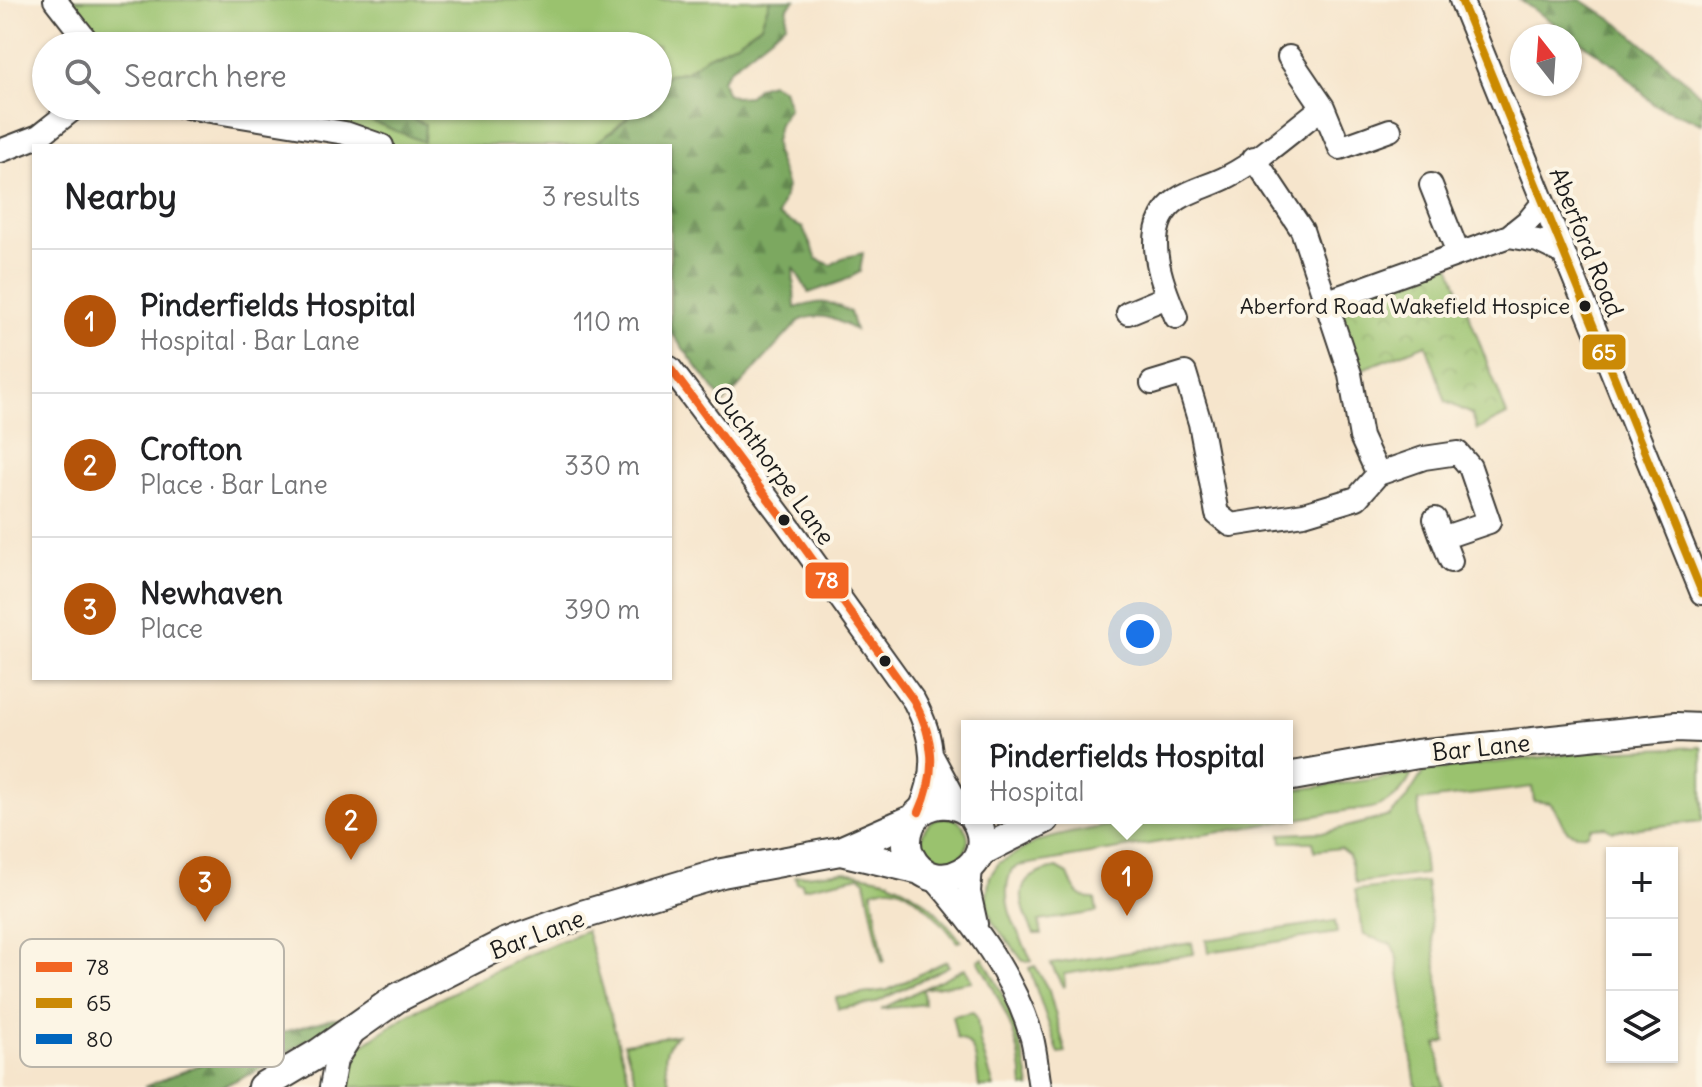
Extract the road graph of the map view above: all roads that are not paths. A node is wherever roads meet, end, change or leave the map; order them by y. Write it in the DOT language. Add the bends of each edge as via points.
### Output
graph roads {
  1 [pos="55,0"];
  2 [pos="1461,0"];
  3 [pos="80,32"];
  4 [pos="1289,57"];
  5 [pos="1323,107"];
  6 [pos="59,120"];
  7 [pos="266,120"];
  8 [pos="1390,130"];
  9 [pos="376,144"];
  10 [pos="0,151"];
  11 [pos="1254,158"];
  12 [pos="1431,185"];
  13 [pos="1543,203"];
  14 [pos="1509,236"];
  15 [pos="1458,253"];
  16 [pos="1563,253"];
  17 [pos="1325,302"];
  18 [pos="1128,313"];
  19 [pos="672,371"];
  20 [pos="1152,383"];
  21 [pos="1378,474"];
  22 [pos="1451,561"];
  23 [pos="1702,593"];
  24 [pos="1702,710"];
  25 [pos="1689,727"];
  26 [pos="932,756"];
  27 [pos="1293,776"];
  28 [pos="961,803"];
  29 [pos="961,809"];
  30 [pos="916,816"];
  31 [pos="974,824"];
  32 [pos="1037,824"];
  33 [pos="840,851"];
  34 [pos="975,860"];
  35 [pos="926,873"];
  36 [pos="977,929"];
  37 [pos="359,1025"];
  38 [pos="297,1066"];
  39 [pos="262,1087"];
  40 [pos="328,1087"];
  41 [pos="1040,1087"];
  1 -- 3 [label="street"];
  2 -- 13 [label="street, Aberford Road"];
  4 -- 5 [label="street"];
  5 -- 8 [label="street" via="1340,148"];
  5 -- 11 [label="street"];
  6 -- 10 [label="street" via="39,136"];
  7 -- 9 [label="street" via="345,133"];
  11 -- 17 [label="street" via="1302,230"];
  11 -- 18 [label="street" via="1177,200 1158,224 1156,252 1172,307"];
  12 -- 15 [label="street" via="1450,205"];
  13 -- 14 [label="street"];
  13 -- 16 [label="street, Aberford Road"];
  14 -- 15 [label="street"];
  14 -- 16 [label="street" via="1524,236"];
  15 -- 17 [label="street"];
  16 -- 23 [label="street, Aberford Road"];
  17 -- 21 [label="street" via="1350,374 1361,437"];
  19 -- 26 [label="street, Ouchthorpe Lane" via="914,701 928,726"];
  20 -- 21 [label="street" via="1185,373 1217,514 1231,525 1304,514 1357,498"];
  21 -- 22 [label="street" via="1458,453 1470,467 1489,522 1438,528"];
  24 -- 25 [label="main road, Bar Lane"];
  25 -- 27 [label="main road, Bar Lane" via="1417,754"];
  26 -- 28 [label="street, Ouchthorpe Lane"];
  26 -- 30 [label="street, Ouchthorpe Lane" via="926,798"];
  29 -- 30 [label="main road" via="934,804"];
  30 -- 33 [label="main road, Bar Lane"];
  30 -- 35 [label="main road" via="907,844 911,859"];
  31 -- 34 [label="main road" via="982,837"];
  32 -- 34 [label="main road"];
  33 -- 35 [label="main road, Bar Lane"];
  33 -- 37 [label="main road, Bar Lane" via="722,873 582,915 505,943 397,998"];
  34 -- 35 [label="main road" via="954,877"];
  34 -- 36 [label="street" via="969,892"];
  35 -- 36 [label="street"];
  36 -- 41 [label="street" via="1014,993 1032,1039"];
  37 -- 38 [label="main road, Bar Lane"];
  37 -- 40 [label="street" via="336,1060"];
  38 -- 39 [label="main road, Bar Lane"];
  38 -- 40 [label="street"];
}
